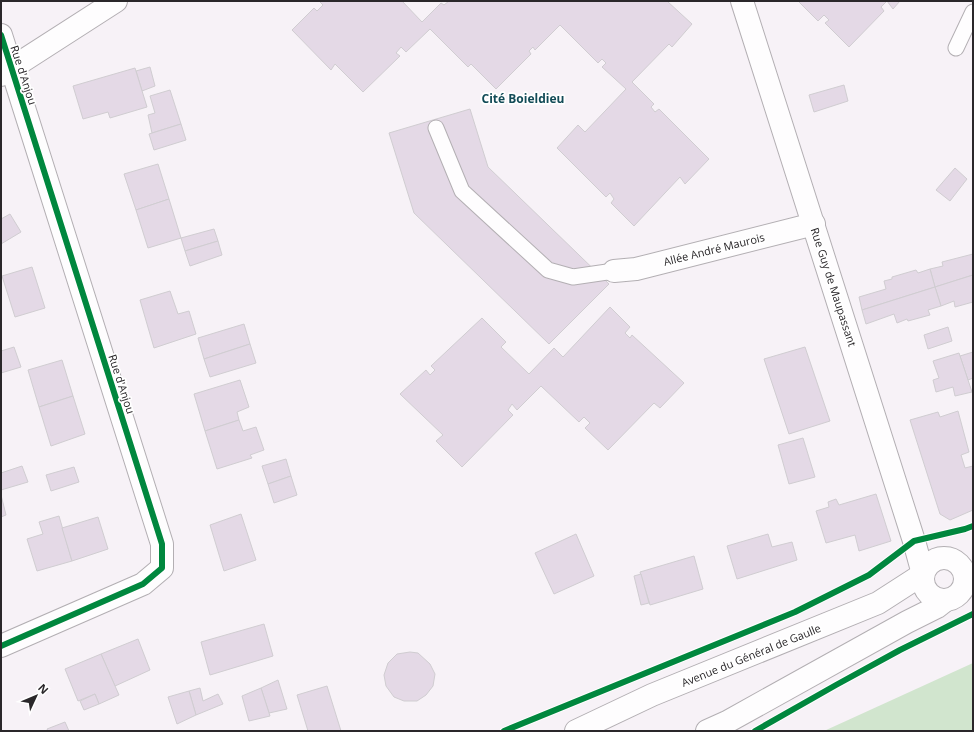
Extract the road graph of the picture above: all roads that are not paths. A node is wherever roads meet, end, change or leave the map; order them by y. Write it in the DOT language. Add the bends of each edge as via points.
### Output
graph roads {
  1 [pos="116,1"];
  2 [pos="742,1"];
  3 [pos="973,12"];
  4 [pos="1,35"];
  5 [pos="956,48"];
  6 [pos="6,72"];
  7 [pos="436,128"];
  8 [pos="814,224"];
  9 [pos="614,271"];
  10 [pos="973,555"];
  11 [pos="946,558"];
  12 [pos="923,574"];
  13 [pos="960,592"];
  14 [pos="1,646"];
  15 [pos="576,731"];
  16 [pos="708,731"];
  1 -- 6 [label="street"];
  2 -- 8 [label="street, Rue Guy de Maupassant"];
  3 -- 5 [label="lane"];
  4 -- 6 [label="street, Rue d'Anjou"];
  6 -- 14 [label="street, Rue d'Anjou" via="162,544 162,568 143,584"];
  7 -- 9 [label="lane" via="462,191 548,270 573,277"];
  8 -- 9 [label="street, Allée André Maurois" via="636,269"];
  8 -- 12 [label="street, Rue Guy de Maupassant"];
  10 -- 11 [label="street, Avenue du Général de Gaulle"];
  11 -- 12 [label="street, Avenue du Général de Gaulle" via="929,564"];
  11 -- 13 [label="street" via="953,560 963,570 965,577"];
  12 -- 13 [label="street" via="928,593 939,600"];
  12 -- 15 [label="street, Avenue du Général de Gaulle" via="878,603 652,695"];
  13 -- 16 [label="street" via="937,607"];
}
